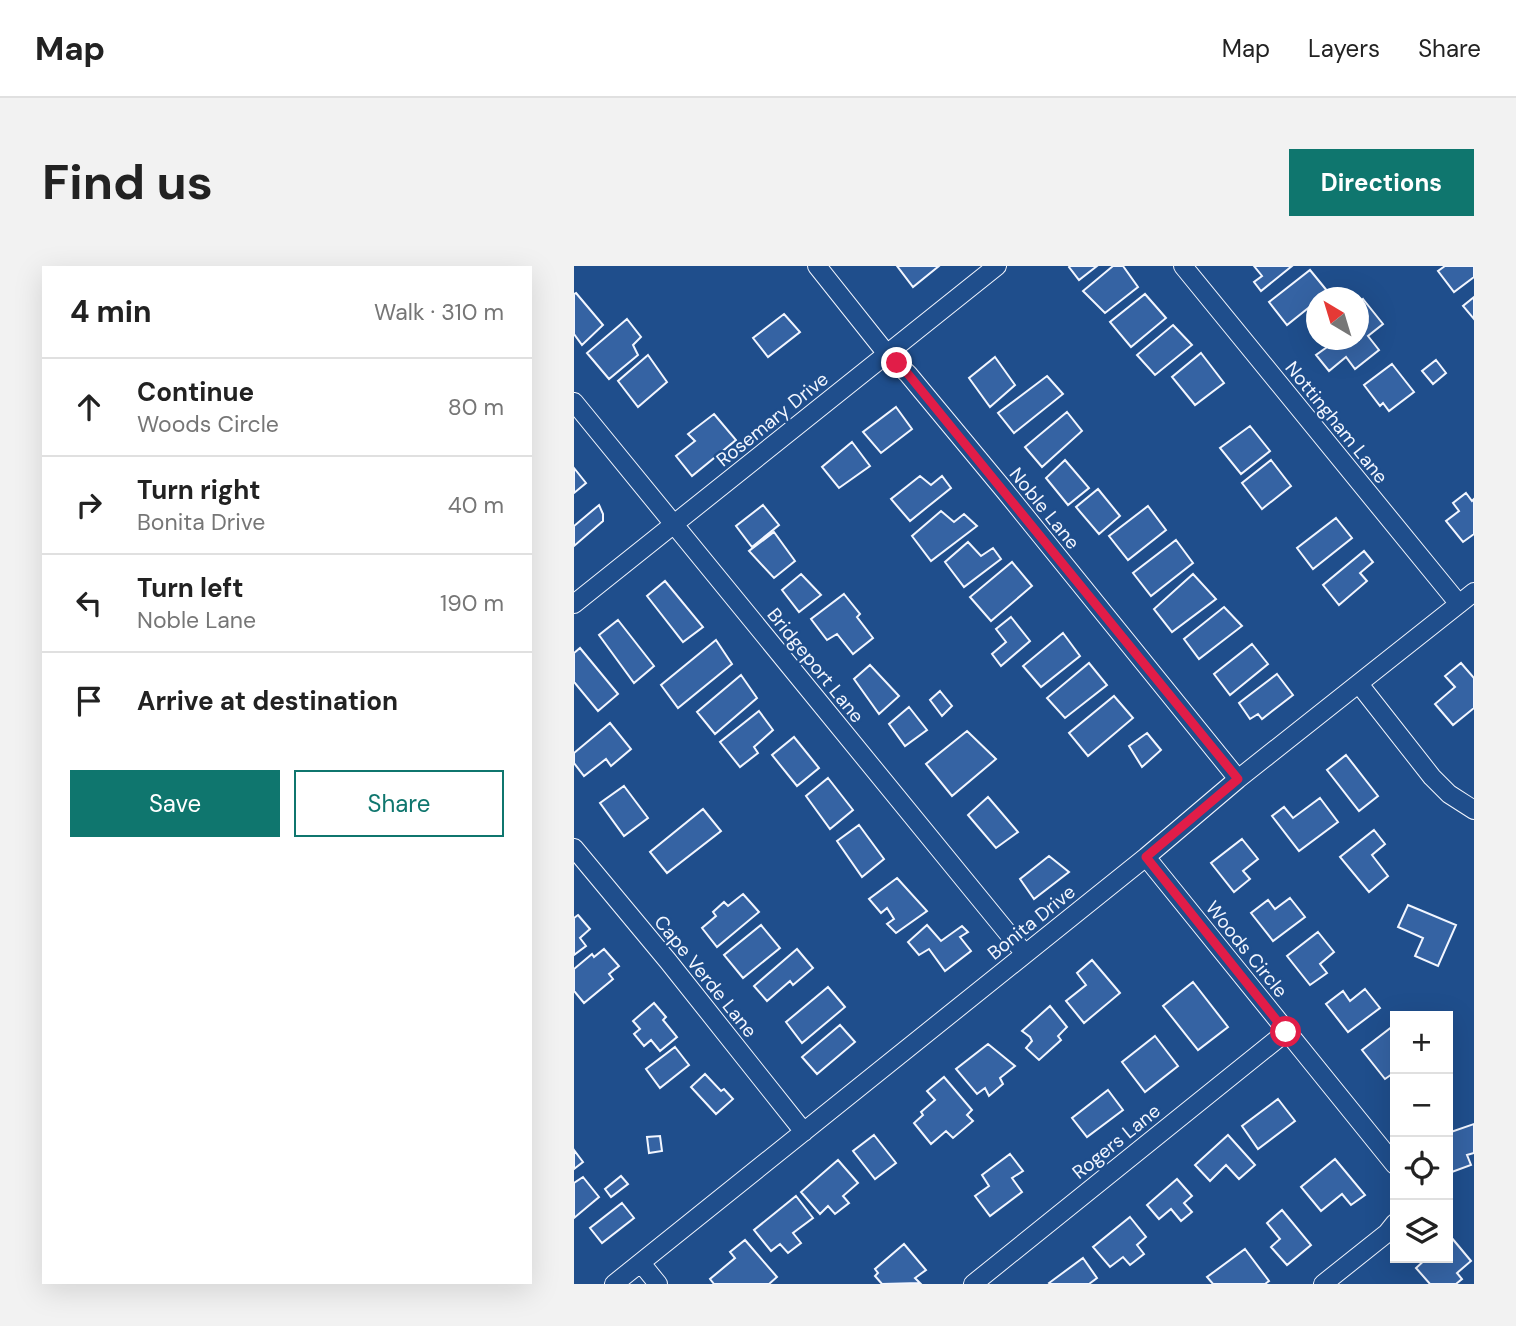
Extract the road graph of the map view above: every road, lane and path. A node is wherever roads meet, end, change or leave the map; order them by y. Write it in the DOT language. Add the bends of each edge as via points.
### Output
graph roads {
  1 [pos="817,266"];
  2 [pos="997,266"];
  3 [pos="1183,266"];
  4 [pos="887,354"];
  5 [pos="574,402"];
  6 [pos="674,525"];
  7 [pos="1474,592"];
  8 [pos="574,604"];
  9 [pos="1459,604"];
  10 [pos="1359,684"];
  11 [pos="1238,779"];
  12 [pos="1474,810"];
  13 [pos="574,848"];
  14 [pos="1146,857"];
  15 [pos="1025,954"];
  16 [pos="1286,1032"];
  17 [pos="804,1132"];
  18 [pos="1390,1159"];
  19 [pos="1390,1229"];
  20 [pos="641,1263"];
  21 [pos="614,1284"];
  22 [pos="658,1284"];
  23 [pos="973,1284"];
  24 [pos="1323,1284"];
  1 -- 4 [label="street, Noble Lane"];
  2 -- 4 [label="street, Rosemary Drive"];
  3 -- 9 [label="street, Nottingham Lane"];
  4 -- 6 [label="street, Rosemary Drive"];
  4 -- 11 [label="street, Noble Lane" via="943,416"];
  5 -- 6 [label="street, Bridgeport Lane"];
  6 -- 8 [label="street, Rosemary Drive"];
  6 -- 15 [label="street, Bridgeport Lane"];
  7 -- 9 [label="street, Bonita Drive"];
  9 -- 10 [label="street, Bonita Drive"];
  10 -- 11 [label="street, Bonita Drive"];
  10 -- 12 [label="street" via="1432,777"];
  11 -- 14 [label="street, Bonita Drive"];
  13 -- 17 [label="street, Cape Verde Lane"];
  14 -- 15 [label="street, Bonita Drive"];
  14 -- 16 [label="street, Woods Circle"];
  15 -- 17 [label="street, Bonita Drive"];
  16 -- 18 [label="street, Woods Circle"];
  16 -- 23 [label="street, Rogers Lane"];
  17 -- 20 [label="street, Bonita Drive"];
  19 -- 24 [label="street"];
  20 -- 21 [label="street, Bonita Drive"];
  20 -- 22 [label="street"];
}
